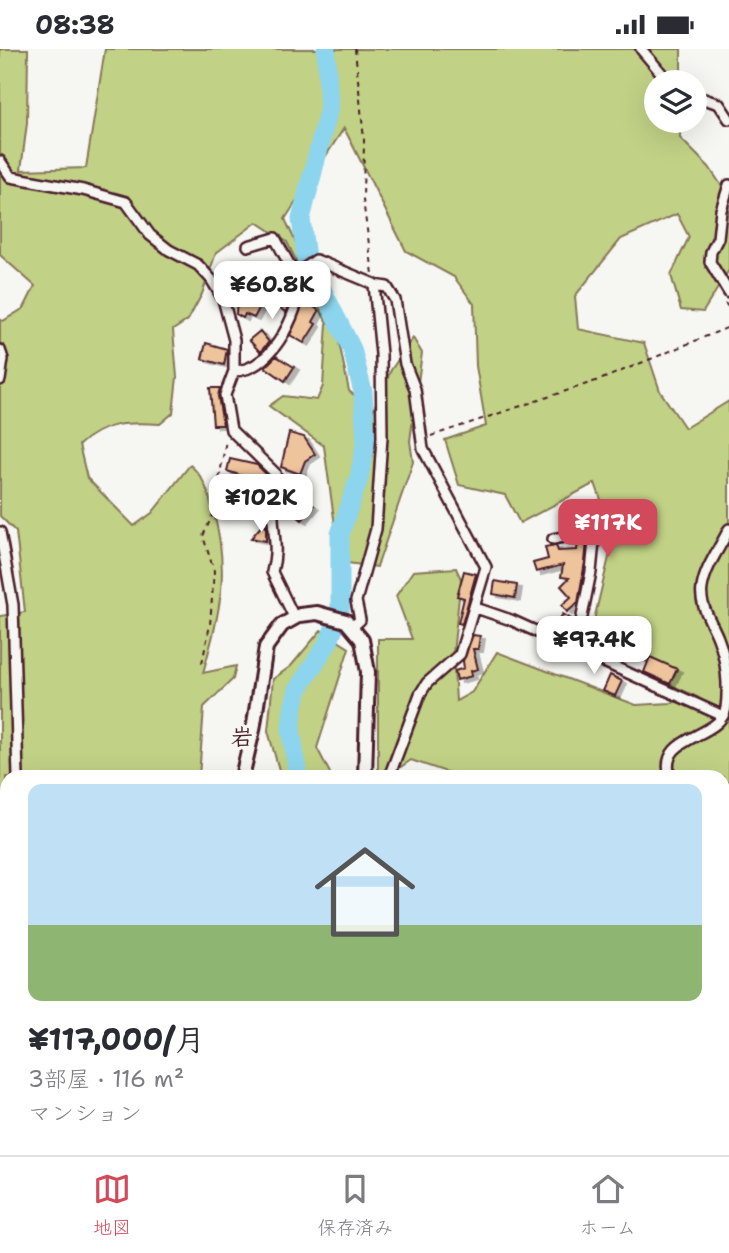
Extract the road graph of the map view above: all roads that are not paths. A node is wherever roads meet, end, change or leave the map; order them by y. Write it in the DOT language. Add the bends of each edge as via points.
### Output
graph roads {
  1 [pos="640,49"];
  2 [pos="658,70"];
  3 [pos="707,100"];
  4 [pos="729,119"];
  5 [pos="0,161"];
  6 [pos="729,185"];
  7 [pos="248,246"];
  8 [pos="374,285"];
  9 [pos="302,288"];
  10 [pos="729,293"];
  11 [pos="0,350"];
  12 [pos="234,371"];
  13 [pos="0,380"];
  14 [pos="729,529"];
  15 [pos="0,532"];
  16 [pos="552,539"];
  17 [pos="476,608"];
  18 [pos="294,617"];
  19 [pos="349,624"];
  20 [pos="575,651"];
  21 [pos="723,716"];
  22 [pos="18,770"];
  23 [pos="244,770"];
  24 [pos="365,770"];
  25 [pos="392,770"];
  26 [pos="670,770"];
  1 -- 2 [label="street"];
  3 -- 4 [label="street" via="719,104"];
  5 -- 12 [label="street" via="11,177 125,202 143,229 198,265 217,289 230,317"];
  6 -- 10 [label="street" via="710,262"];
  7 -- 9 [label="street" via="275,238"];
  8 -- 9 [label="street" via="316,260 302,270"];
  8 -- 17 [label="street" via="387,287 395,300 405,364 417,400 420,439 486,566"];
  8 -- 19 [label="street" via="382,393 379,493 376,529 356,601 360,620"];
  9 -- 12 [label="street" via="298,306 270,353 249,369"];
  11 -- 13 [label="street"];
  12 -- 18 [label="street" via="225,395 231,430 275,473 273,515 278,548 272,572"];
  14 -- 21 [label="street" via="701,590 702,604 723,652"];
  15 -- 22 [label="street" via="13,605"];
  16 -- 20 [label="street" via="595,531"];
  17 -- 20 [label="street"];
  17 -- 25 [label="street" via="455,661 420,694"];
  18 -- 19 [label="main road" via="327,614"];
  18 -- 23 [label="main road" via="275,632 266,647"];
  19 -- 24 [label="main road" via="362,640 366,656"];
  20 -- 21 [label="street"];
  21 -- 26 [label="street" via="674,749"];
}
